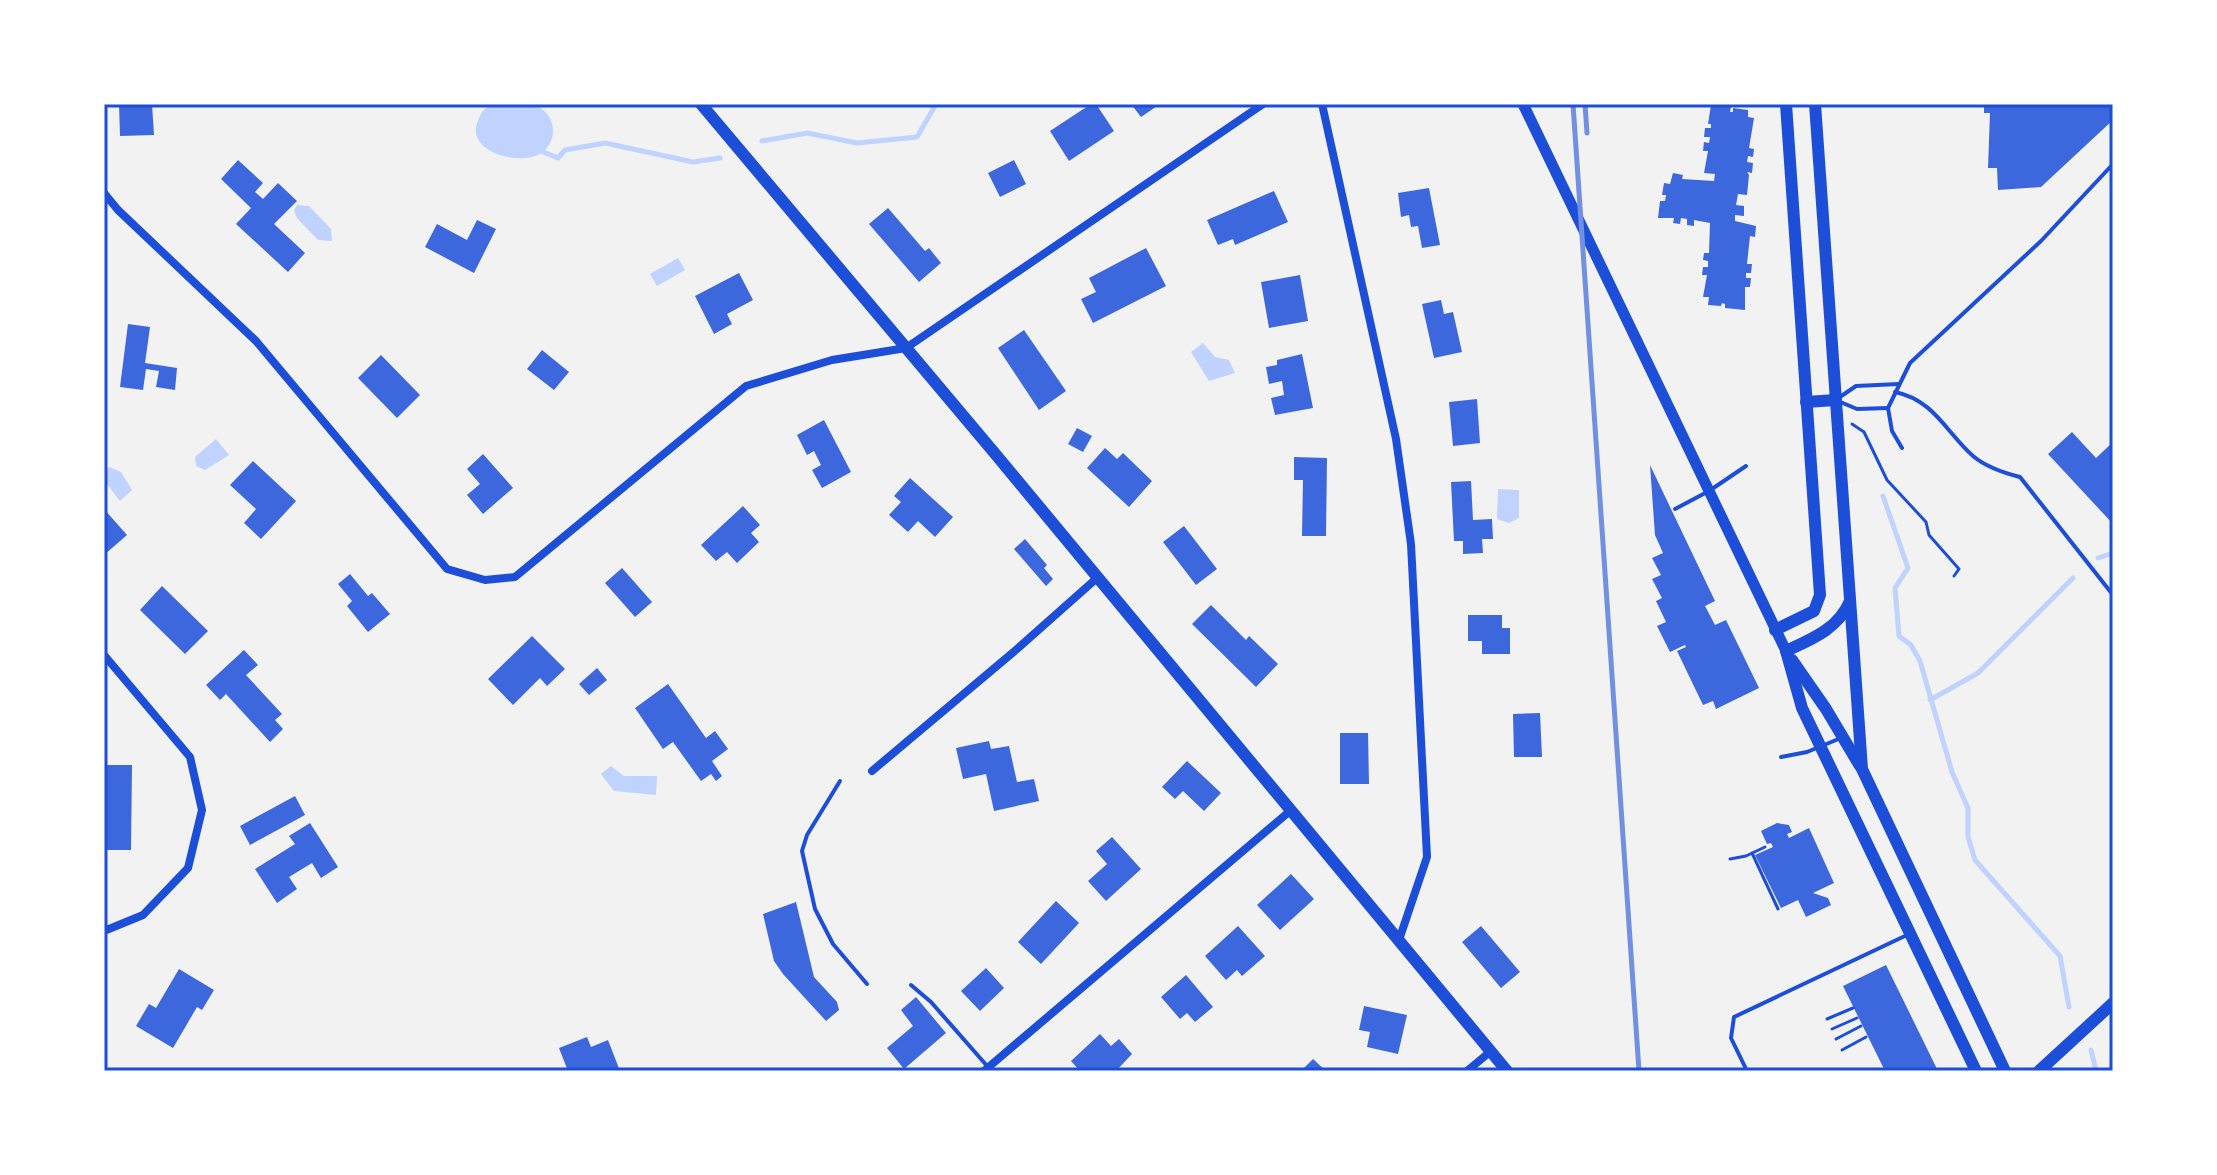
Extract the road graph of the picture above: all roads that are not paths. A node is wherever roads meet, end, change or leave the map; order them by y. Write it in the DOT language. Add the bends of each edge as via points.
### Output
graph roads {
  1 [pos="701,104"];
  2 [pos="1263,104"];
  3 [pos="1322,104"];
  4 [pos="1523,104"];
  5 [pos="1786,104"];
  6 [pos="1815,104"];
  7 [pos="2113,164"];
  8 [pos="104,193"];
  9 [pos="906,348"];
  10 [pos="1899,384"];
  11 [pos="1895,392"];
  12 [pos="1836,400"];
  13 [pos="1806,402"];
  14 [pos="1888,408"];
  15 [pos="1902,448"];
  16 [pos="1746,466"];
  17 [pos="1709,491"];
  18 [pos="1675,509"];
  19 [pos="1097,578"];
  20 [pos="2113,595"];
  21 [pos="1851,600"];
  22 [pos="1775,630"];
  23 [pos="1786,651"];
  24 [pos="104,655"];
  25 [pos="1843,738"];
  26 [pos="1820,746"];
  27 [pos="1781,757"];
  28 [pos="1862,769"];
  29 [pos="872,771"];
  30 [pos="840,781"];
  31 [pos="1290,811"];
  32 [pos="104,931"];
  33 [pos="1909,934"];
  34 [pos="1399,940"];
  35 [pos="867,984"];
  36 [pos="911,985"];
  37 [pos="2113,1003"];
  38 [pos="1491,1051"];
  39 [pos="986,1069"];
  40 [pos="1467,1071"];
  41 [pos="1507,1071"];
  42 [pos="1747,1071"];
  43 [pos="1976,1071"];
  44 [pos="2005,1071"];
  45 [pos="2039,1071"];
  1 -- 9 [label="main road"];
  2 -- 9 [label="street"];
  3 -- 34 [label="street" via="1396,439 1411,544 1427,857"];
  4 -- 17 [label="street"];
  5 -- 13 [label="main road"];
  6 -- 12 [label="main road"];
  7 -- 10 [label="lane" via="2041,241 1910,363"];
  8 -- 9 [label="street" via="256,341 447,569 485,580 515,577 746,386 832,360"];
  9 -- 19 [label="main road"];
  10 -- 11 [label="lane"];
  10 -- 12 [label="lane" via="1856,386"];
  11 -- 14 [label="lane"];
  11 -- 20 [label="lane" via="1912,395 1939,415 1974,456 2020,477"];
  12 -- 13 [label="main road"];
  12 -- 14 [label="lane" via="1857,409"];
  12 -- 21 [label="main road"];
  13 -- 22 [label="main road" via="1820,595 1814,611"];
  14 -- 15 [label="lane"];
  16 -- 17 [label="lane"];
  17 -- 18 [label="lane"];
  17 -- 22 [label="street"];
  19 -- 29 [label="street"];
  19 -- 31 [label="main road"];
  21 -- 23 [label="main road" via="1838,622"];
  21 -- 28 [label="main road"];
  22 -- 23 [label="street"];
  23 -- 25 [label="main road"];
  23 -- 26 [label="main road" via="1802,708"];
  24 -- 32 [label="street" via="190,757 202,810 188,868 143,915"];
  25 -- 26 [label="lane"];
  25 -- 28 [label="main road"];
  26 -- 27 [label="lane"];
  26 -- 33 [label="main road"];
  28 -- 44 [label="main road"];
  30 -- 35 [label="lane" via="802,851 815,909 833,944"];
  31 -- 34 [label="main road"];
  31 -- 39 [label="street"];
  33 -- 42 [label="lane" via="1734,1017 1731,1038"];
  33 -- 43 [label="main road"];
  34 -- 38 [label="main road"];
  36 -- 39 [label="lane"];
  37 -- 45 [label="main road"];
  38 -- 40 [label="street"];
  38 -- 41 [label="main road"];
}
